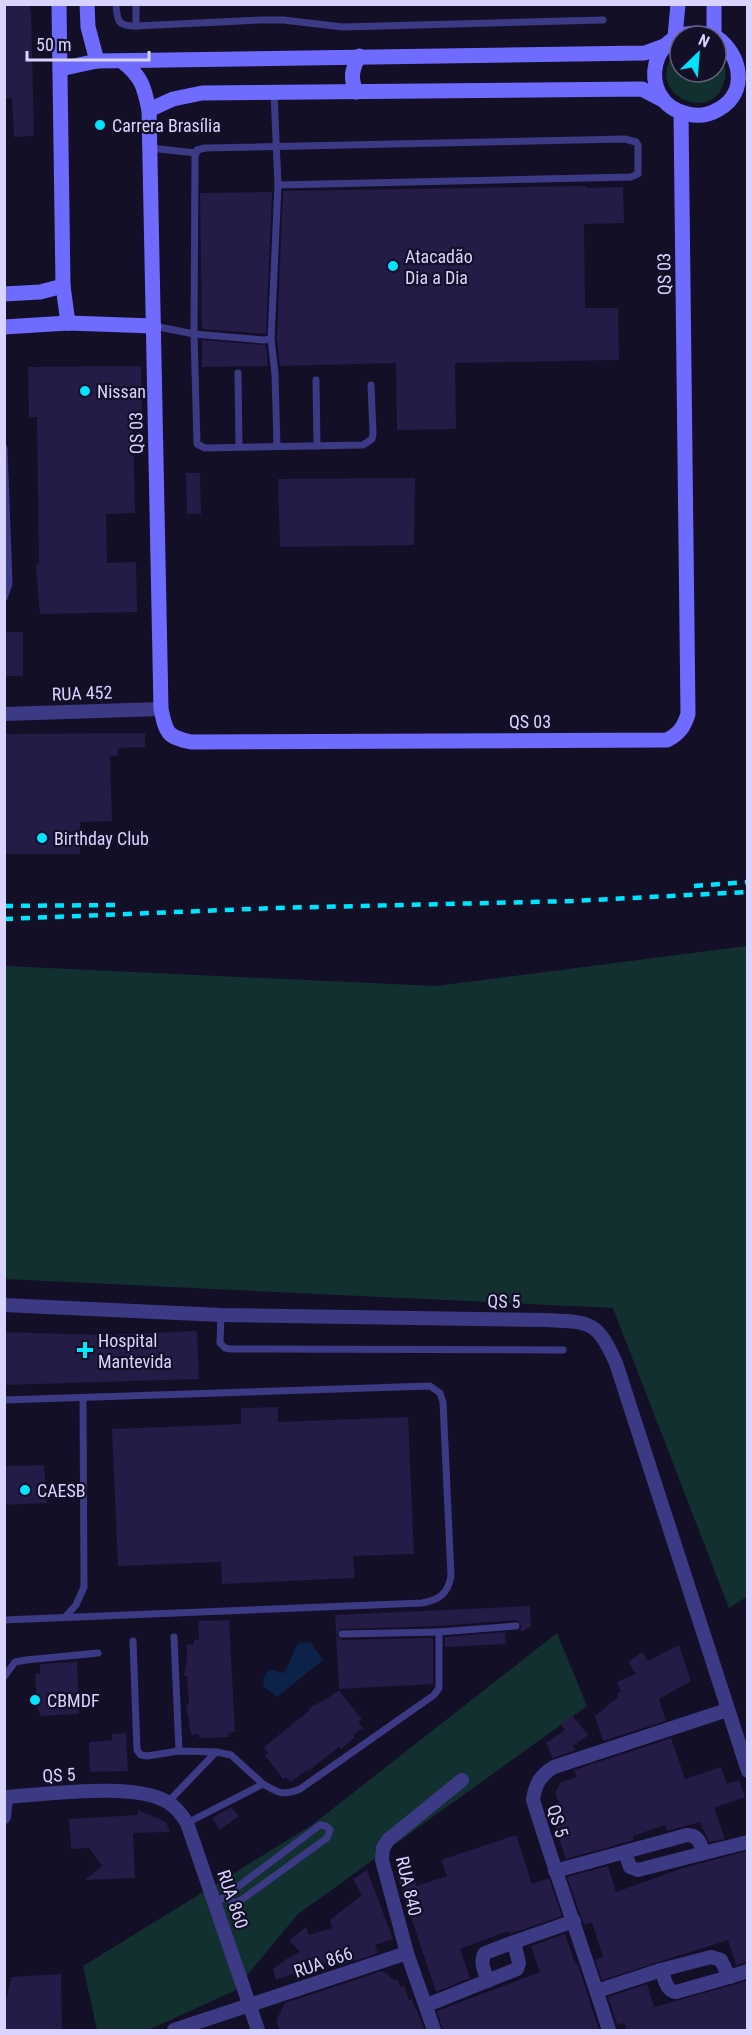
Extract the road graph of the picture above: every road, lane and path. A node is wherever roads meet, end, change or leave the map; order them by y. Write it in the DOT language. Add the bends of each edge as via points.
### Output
graph roads {
  1 [pos="59,4"];
  2 [pos="87,4"];
  3 [pos="116,4"];
  4 [pos="136,4"];
  5 [pos="678,4"];
  6 [pos="714,4"];
  7 [pos="603,20"];
  8 [pos="674,24"];
  9 [pos="715,24"];
  10 [pos="136,26"];
  11 [pos="668,43"];
  12 [pos="668,44"];
  13 [pos="728,47"];
  14 [pos="359,56"];
  15 [pos="97,61"];
  16 [pos="123,62"];
  17 [pos="60,69"];
  18 [pos="356,92"];
  19 [pos="274,93"];
  20 [pos="663,100"];
  21 [pos="149,110"];
  22 [pos="681,113"];
  23 [pos="276,146"];
  24 [pos="150,148"];
  25 [pos="195,153"];
  26 [pos="278,185"];
  27 [pos="63,286"];
  28 [pos="4,294"];
  29 [pos="68,323"];
  30 [pos="154,326"];
  31 [pos="4,327"];
  32 [pos="194,334"];
  33 [pos="271,339"];
  34 [pos="238,373"];
  35 [pos="316,380"];
  36 [pos="371,385"];
  37 [pos="277,446"];
  38 [pos="317,446"];
  39 [pos="239,447"];
  40 [pos="4,448"];
  41 [pos="4,598"];
  42 [pos="161,709"];
  43 [pos="4,714"];
  44 [pos="4,1305"];
  45 [pos="221,1315"];
  46 [pos="563,1350"];
  47 [pos="83,1398"];
  48 [pos="4,1400"];
  49 [pos="66,1616"];
  50 [pos="4,1620"];
  51 [pos="516,1626"];
  52 [pos="439,1632"];
  53 [pos="342,1634"];
  54 [pos="174,1636"];
  55 [pos="133,1641"];
  56 [pos="98,1653"];
  57 [pos="4,1677"];
  58 [pos="727,1710"];
  59 [pos="179,1751"];
  60 [pos="216,1752"];
  61 [pos="747,1771"];
  62 [pos="462,1780"];
  63 [pos="263,1784"];
  64 [pos="152,1795"];
  65 [pos="5,1797"];
  66 [pos="168,1802"];
  67 [pos="4,1816"];
  68 [pos="187,1823"];
  69 [pos="747,1842"];
  70 [pos="625,1852"];
  71 [pos="704,1853"];
  72 [pos="555,1871"];
  73 [pos="221,1900"];
  74 [pos="574,1921"];
  75 [pos="514,1942"];
  76 [pos="407,1953"];
  77 [pos="661,1970"];
  78 [pos="747,1971"];
  79 [pos="729,1977"];
  80 [pos="488,1981"];
  81 [pos="597,1991"];
  82 [pos="427,2005"];
  83 [pos="251,2006"];
  84 [pos="174,2031"];
  85 [pos="258,2031"];
  86 [pos="434,2031"];
  87 [pos="609,2031"];
  1 -- 17 [label="main road"];
  2 -- 15 [label="main road"];
  3 -- 10 [label="lane" via="119,22"];
  4 -- 10 [label="lane"];
  5 -- 8 [label="main road"];
  6 -- 9 [label="main road"];
  7 -- 10 [label="lane" via="343,27 261,20"];
  11 -- 14 [label="main road" via="645,52"];
  12 -- 20 [label="main road" via="657,58 654,73"];
  13 -- 22 [label="main road" via="738,70 732,97 709,114"];
  14 -- 16 [label="main road"];
  14 -- 18 [label="main road" via="351,80"];
  15 -- 16 [label="main road"];
  15 -- 17 [label="main road"];
  16 -- 21 [label="main road, QS 03" via="136,72"];
  17 -- 27 [label="main road"];
  18 -- 19 [label="main road"];
  18 -- 20 [label="main road" via="642,89"];
  19 -- 21 [label="main road" via="202,93 173,99"];
  19 -- 23 [label="lane"];
  20 -- 22 [label="main road"];
  21 -- 24 [label="main road, QS 03"];
  22 -- 42 [label="main road, QS 03" via="688,714 677,735 667,740 191,742 165,729"];
  23 -- 25 [label="lane" via="205,148"];
  23 -- 26 [label="lane"];
  23 -- 26 [label="lane" via="625,139 638,145 638,174 631,177"];
  24 -- 25 [label="lane"];
  24 -- 30 [label="main road, QS 03"];
  25 -- 32 [label="lane"];
  26 -- 33 [label="lane"];
  27 -- 28 [label="main road"];
  27 -- 29 [label="main road"];
  29 -- 30 [label="main road"];
  29 -- 31 [label="main road"];
  30 -- 32 [label="lane"];
  30 -- 42 [label="main road, QS 03"];
  32 -- 33 [label="lane"];
  32 -- 39 [label="lane" via="197,444 205,448"];
  33 -- 37 [label="lane" via="276,374"];
  34 -- 39 [label="lane"];
  35 -- 38 [label="lane"];
  36 -- 38 [label="lane" via="372,439 363,445"];
  37 -- 38 [label="lane"];
  37 -- 39 [label="lane"];
  40 -- 41 [label="lane" via="9,584"];
  42 -- 43 [label="street, RUA 452"];
  44 -- 45 [label="street, QS 5"];
  45 -- 46 [label="lane" via="220,1343 231,1349"];
  45 -- 58 [label="street, QS 5" via="547,1320 591,1325 600,1333 616,1363"];
  47 -- 48 [label="lane"];
  47 -- 49 [label="lane" via="84,1587"];
  47 -- 49 [label="lane" via="420,1385 437,1389 443,1402 451,1576 446,1593 422,1603"];
  49 -- 50 [label="lane"];
  51 -- 52 [label="lane"];
  52 -- 53 [label="lane"];
  52 -- 63 [label="lane" via="441,1681 434,1695 300,1789 290,1794"];
  54 -- 59 [label="lane"];
  55 -- 59 [label="lane" via="137,1750 147,1756"];
  56 -- 57 [label="lane" via="15,1662"];
  58 -- 61 [label="street, QS 5"];
  58 -- 72 [label="street, QS 5" via="544,1772 533,1800"];
  59 -- 60 [label="lane"];
  60 -- 63 [label="lane" via="231,1755"];
  60 -- 66 [label="lane"];
  62 -- 76 [label="street, RUA 840" via="383,1848 382,1860"];
  63 -- 68 [label="lane"];
  64 -- 65 [label="street, QS 5" via="120,1790"];
  64 -- 66 [label="street, RUA 860"];
  65 -- 67 [label="street"];
  66 -- 68 [label="street, RUA 860"];
  68 -- 73 [label="street, RUA 860"];
  69 -- 71 [label="street"];
  70 -- 71 [label="street" via="693,1835"];
  70 -- 71 [label="street" via="630,1867 638,1870"];
  70 -- 72 [label="street"];
  72 -- 74 [label="street, QS 5"];
  73 -- 73 [label="lane" via="320,1825 330,1830 327,1838 237,1903"];
  73 -- 83 [label="street, RUA 860"];
  74 -- 75 [label="street"];
  74 -- 81 [label="street, QS 5"];
  75 -- 80 [label="street" via="517,1969"];
  75 -- 80 [label="street" via="485,1953 482,1962"];
  76 -- 82 [label="street, RUA 840"];
  76 -- 83 [label="street, RUA 866"];
  77 -- 79 [label="street" via="717,1957"];
  77 -- 79 [label="street" via="672,1992"];
  77 -- 81 [label="street"];
  78 -- 79 [label="street"];
  80 -- 82 [label="street"];
  81 -- 87 [label="street, QS 5"];
  82 -- 86 [label="street, RUA 840"];
  83 -- 84 [label="street, RUA 866"];
  83 -- 85 [label="street, RUA 860"];
}
